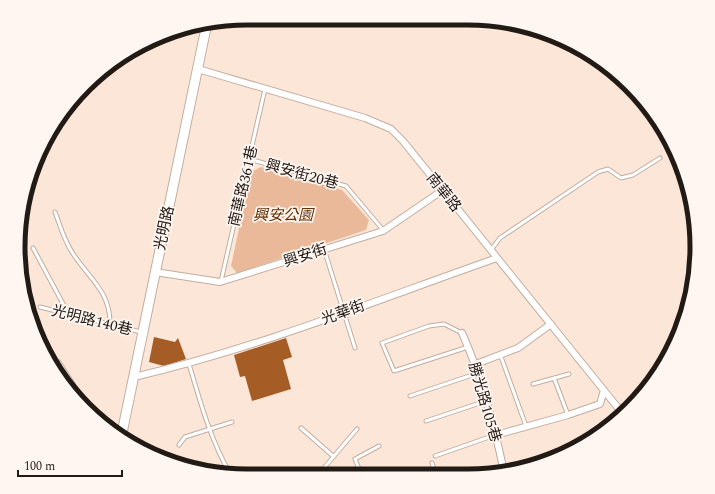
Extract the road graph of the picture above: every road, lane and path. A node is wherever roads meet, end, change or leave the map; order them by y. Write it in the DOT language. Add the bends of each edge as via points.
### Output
graph roads {
  1 [pos="205,29"];
  2 [pos="198,69"];
  3 [pos="266,89"];
  4 [pos="660,158"];
  5 [pos="249,159"];
  6 [pos="443,190"];
  7 [pos="55,212"];
  8 [pos="383,231"];
  9 [pos="32,248"];
  10 [pos="324,249"];
  11 [pos="491,250"];
  12 [pos="497,258"];
  13 [pos="156,272"];
  14 [pos="220,282"];
  15 [pos="40,307"];
  16 [pos="344,312"];
  17 [pos="68,313"];
  18 [pos="551,324"];
  19 [pos="110,325"];
  20 [pos="143,333"];
  21 [pos="462,333"];
  22 [pos="468,347"];
  23 [pos="355,348"];
  24 [pos="500,354"];
  25 [pos="58,364"];
  26 [pos="189,364"];
  27 [pos="476,364"];
  28 [pos="478,373"];
  29 [pos="568,374"];
  30 [pos="134,377"];
  31 [pos="554,378"];
  32 [pos="533,384"];
  33 [pos="75,387"];
  34 [pos="604,390"];
  35 [pos="410,396"];
  36 [pos="486,401"];
  37 [pos="619,409"];
  38 [pos="568,415"];
  39 [pos="426,421"];
  40 [pos="232,422"];
  41 [pos="526,426"];
  42 [pos="301,428"];
  43 [pos="209,429"];
  44 [pos="357,429"];
  45 [pos="123,431"];
  46 [pos="496,434"];
  47 [pos="179,445"];
  48 [pos="379,446"];
  49 [pos="333,456"];
  50 [pos="435,456"];
  51 [pos="432,463"];
  52 [pos="503,466"];
  53 [pos="227,468"];
  54 [pos="323,469"];
  55 [pos="359,469"];
  56 [pos="434,469"];
  1 -- 2 [label="main road, 光明路"];
  2 -- 3 [label="street, 南華路"];
  2 -- 13 [label="main road, 光明路"];
  3 -- 5 [label="lane, 南華路361巷"];
  3 -- 6 [label="street, 南華路" via="366,118 390,129"];
  4 -- 11 [label="lane" via="633,175 621,178 608,169 598,172 500,238"];
  5 -- 8 [label="lane, 興安街20巷" via="346,186"];
  5 -- 14 [label="lane, 南華路361巷"];
  6 -- 8 [label="street, 興安街"];
  6 -- 11 [label="street, 南華路"];
  7 -- 19 [label="lane" via="71,250 103,294 110,310"];
  8 -- 10 [label="street, 興安街"];
  9 -- 17 [label="lane"];
  10 -- 14 [label="street, 興安街"];
  10 -- 16 [label="lane"];
  11 -- 12 [label="street, 南華路"];
  12 -- 16 [label="street, 光華街"];
  12 -- 18 [label="street, 南華路"];
  13 -- 14 [label="street, 興安街"];
  13 -- 20 [label="main road, 光明路"];
  15 -- 17 [label="lane, 光明路140巷"];
  16 -- 23 [label="lane"];
  16 -- 26 [label="street, 光華街"];
  17 -- 19 [label="lane, 光明路140巷"];
  18 -- 24 [label="street" via="518,348"];
  18 -- 34 [label="street, 南華路"];
  19 -- 20 [label="lane, 光明路140巷"];
  20 -- 30 [label="main road, 光明路"];
  21 -- 22 [label="street, 勝光路105巷"];
  21 -- 22 [label="lane" via="444,324 429,326 382,343 394,371"];
  22 -- 27 [label="street, 勝光路105巷"];
  24 -- 27 [label="street"];
  24 -- 41 [label="lane"];
  25 -- 33 [label="lane" via="59,362"];
  26 -- 30 [label="street, 光華街"];
  26 -- 43 [label="lane"];
  27 -- 28 [label="street, 勝光路105巷"];
  28 -- 35 [label="lane"];
  28 -- 36 [label="street, 勝光路105巷"];
  29 -- 31 [label="lane"];
  30 -- 45 [label="main road, 光明路"];
  31 -- 32 [label="lane"];
  31 -- 38 [label="lane"];
  34 -- 37 [label="street, 南華路"];
  34 -- 38 [label="street" via="600,404"];
  36 -- 39 [label="lane"];
  36 -- 46 [label="street, 勝光路105巷"];
  38 -- 41 [label="street"];
  40 -- 43 [label="lane"];
  41 -- 46 [label="street"];
  42 -- 49 [label="lane"];
  43 -- 47 [label="lane" via="185,437"];
  43 -- 53 [label="lane"];
  44 -- 49 [label="lane"];
  46 -- 50 [label="lane"];
  46 -- 52 [label="street, 勝光路105巷"];
  48 -- 55 [label="lane" via="355,459"];
  49 -- 54 [label="lane"];
  51 -- 56 [label="lane"];
}
